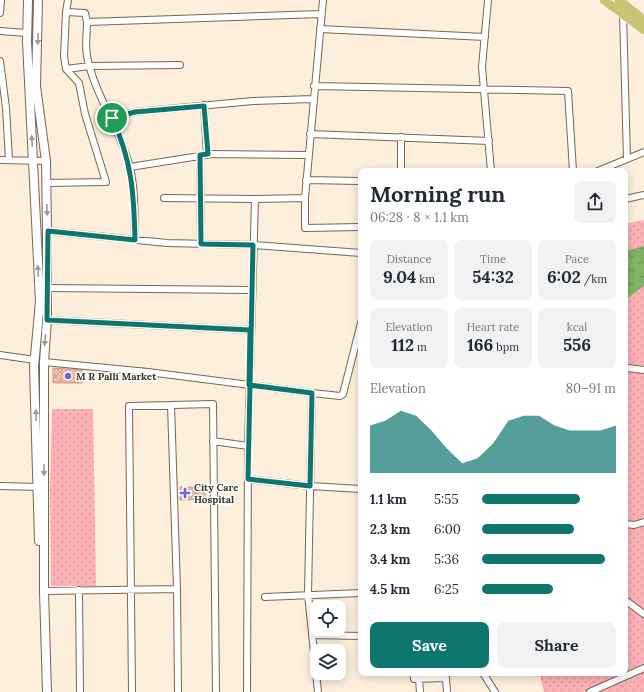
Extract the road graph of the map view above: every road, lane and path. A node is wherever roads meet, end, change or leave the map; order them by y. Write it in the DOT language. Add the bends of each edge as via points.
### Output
graph roads {
  1 [pos="1,0"];
  2 [pos="28,0"];
  3 [pos="38,0"];
  4 [pos="68,0"];
  5 [pos="323,0"];
  6 [pos="488,0"];
  7 [pos="604,0"];
  8 [pos="619,0"];
  9 [pos="66,12"];
  10 [pos="0,13"];
  11 [pos="321,14"];
  12 [pos="623,14"];
  13 [pos="644,20"];
  14 [pos="87,22"];
  15 [pos="320,29"];
  16 [pos="644,30"];
  17 [pos="0,31"];
  18 [pos="27,33"];
  19 [pos="485,37"];
  20 [pos="0,62"];
  21 [pos="180,65"];
  22 [pos="90,66"];
  23 [pos="66,69"];
  24 [pos="314,86"];
  25 [pos="484,89"];
  26 [pos="313,98"];
  27 [pos="204,106"];
  28 [pos="112,118"];
  29 [pos="310,134"];
  30 [pos="401,138"];
  31 [pos="488,141"];
  32 [pos="644,152"];
  33 [pos="208,154"];
  34 [pos="200,155"];
  35 [pos="308,155"];
  36 [pos="627,159"];
  37 [pos="0,160"];
  38 [pos="9,160"];
  39 [pos="33,161"];
  40 [pos="46,161"];
  41 [pos="130,167"];
  42 [pos="401,168"];
  43 [pos="491,168"];
  44 [pos="573,168"];
  45 [pos="605,168"];
  46 [pos="306,180"];
  47 [pos="358,181"];
  48 [pos="46,183"];
  49 [pos="644,195"];
  50 [pos="164,198"];
  51 [pos="305,198"];
  52 [pos="628,198"];
  53 [pos="202,199"];
  54 [pos="255,199"];
  55 [pos="358,228"];
  56 [pos="48,231"];
  57 [pos="135,240"];
  58 [pos="201,244"];
  59 [pos="253,245"];
  60 [pos="358,253"];
  61 [pos="47,288"];
  62 [pos="252,290"];
  63 [pos="47,320"];
  64 [pos="250,330"];
  65 [pos="358,335"];
  66 [pos="0,355"];
  67 [pos="35,360"];
  68 [pos="44,362"];
  69 [pos="628,368"];
  70 [pos="644,370"];
  71 [pos="249,385"];
  72 [pos="312,393"];
  73 [pos="171,405"];
  74 [pos="213,441"];
  75 [pos="248,446"];
  76 [pos="248,479"];
  77 [pos="0,486"];
  78 [pos="310,486"];
  79 [pos="41,487"];
  80 [pos="358,489"];
  81 [pos="644,522"];
  82 [pos="628,524"];
  83 [pos="177,589"];
  84 [pos="79,590"];
  85 [pos="131,590"];
  86 [pos="44,591"];
  87 [pos="358,593"];
  88 [pos="308,594"];
  89 [pos="265,597"];
  90 [pos="628,602"];
  91 [pos="644,614"];
  92 [pos="310,615"];
  93 [pos="312,636"];
  94 [pos="346,636"];
  95 [pos="358,636"];
  96 [pos="644,668"];
  97 [pos="628,675"];
  98 [pos="414,676"];
  99 [pos="485,676"];
  100 [pos="626,676"];
  101 [pos="419,679"];
  102 [pos="42,692"];
  103 [pos="48,692"];
  104 [pos="80,692"];
  105 [pos="132,692"];
  106 [pos="178,692"];
  107 [pos="216,692"];
  108 [pos="247,692"];
  109 [pos="318,692"];
  110 [pos="420,692"];
  111 [pos="447,692"];
  112 [pos="495,692"];
  113 [pos="590,692"];
  1 -- 10 [label="street"];
  2 -- 18 [label="street"];
  3 -- 40 [label="street, one-way" via="36,86"];
  4 -- 9 [label="street"];
  5 -- 11 [label="street"];
  6 -- 19 [label="street"];
  7 -- 12 [label="main road"];
  8 -- 13 [label="main road"];
  9 -- 14 [label="street" via="85,13"];
  9 -- 23 [label="street"];
  11 -- 14 [label="street"];
  11 -- 15 [label="street"];
  12 -- 16 [label="main road"];
  12 -- 36 [label="street"];
  14 -- 22 [label="street" via="87,54"];
  15 -- 19 [label="street"];
  15 -- 24 [label="street"];
  17 -- 18 [label="street"];
  39 -- 18 [label="street, one-way"];
  19 -- 25 [label="street" via="482,67"];
  20 -- 38 [label="street"];
  21 -- 22 [label="street"];
  22 -- 23 [label="street"];
  22 -- 28 [label="street" via="94,81"];
  23 -- 48 [label="street" via="79,83 85,114 106,182"];
  24 -- 25 [label="street"];
  24 -- 26 [label="street"];
  25 -- 31 [label="street"];
  25 -- 44 [label="street" via="568,91"];
  26 -- 27 [label="street"];
  26 -- 29 [label="street"];
  27 -- 28 [label="street" via="135,112"];
  27 -- 33 [label="street"];
  28 -- 41 [label="street"];
  29 -- 30 [label="street"];
  29 -- 35 [label="street"];
  30 -- 31 [label="street"];
  30 -- 42 [label="street"];
  31 -- 43 [label="street"];
  32 -- 36 [label="street"];
  33 -- 34 [label="street"];
  33 -- 35 [label="street"];
  34 -- 41 [label="street"];
  34 -- 53 [label="street"];
  35 -- 46 [label="street"];
  36 -- 45 [label="street"];
  37 -- 38 [label="street"];
  38 -- 39 [label="street"];
  39 -- 40 [label="street"];
  67 -- 39 [label="street, one-way" via="40,301"];
  40 -- 48 [label="street"];
  41 -- 57 [label="street" via="134,196"];
  46 -- 47 [label="street"];
  46 -- 51 [label="street"];
  48 -- 56 [label="street, one-way"];
  49 -- 52 [label="street"];
  50 -- 53 [label="street"];
  51 -- 54 [label="street"];
  51 -- 55 [label="street" via="305,228"];
  53 -- 54 [label="street"];
  53 -- 58 [label="street"];
  54 -- 59 [label="street"];
  56 -- 57 [label="street"];
  56 -- 61 [label="street"];
  57 -- 58 [label="street"];
  58 -- 59 [label="street"];
  59 -- 60 [label="street"];
  59 -- 62 [label="street"];
  61 -- 62 [label="street"];
  61 -- 63 [label="street"];
  62 -- 64 [label="street"];
  63 -- 64 [label="street"];
  63 -- 68 [label="street, one-way"];
  64 -- 71 [label="street"];
  65 -- 72 [label="street" via="343,394 340,396"];
  66 -- 67 [label="street"];
  79 -- 67 [label="street, one-way"];
  68 -- 71 [label="street"];
  68 -- 79 [label="street, one-way"];
  69 -- 70 [label="street"];
  71 -- 72 [label="street"];
  71 -- 75 [label="street"];
  72 -- 78 [label="street"];
  73 -- 74 [label="street" via="213,404"];
  73 -- 83 [label="street"];
  73 -- 85 [label="street" via="128,406"];
  74 -- 75 [label="street"];
  74 -- 107 [label="street"];
  75 -- 76 [label="street"];
  76 -- 78 [label="street"];
  76 -- 108 [label="street"];
  77 -- 79 [label="street"];
  78 -- 80 [label="street"];
  78 -- 88 [label="street"];
  79 -- 86 [label="street"];
  79 -- 102 [label="street"];
  81 -- 82 [label="street"];
  83 -- 85 [label="street"];
  83 -- 106 [label="street"];
  84 -- 85 [label="street"];
  84 -- 86 [label="street"];
  84 -- 104 [label="street"];
  85 -- 105 [label="street"];
  86 -- 103 [label="street"];
  87 -- 88 [label="street"];
  88 -- 89 [label="street"];
  88 -- 92 [label="street"];
  90 -- 91 [label="street"];
  93 -- 109 [label="street"];
  94 -- 95 [label="street"];
  96 -- 97 [label="street"];
  98 -- 101 [label="street" via="414,679"];
  99 -- 112 [label="street"];
  100 -- 113 [label="street"];
  101 -- 110 [label="street"];
  101 -- 111 [label="street" via="446,678"];
}
